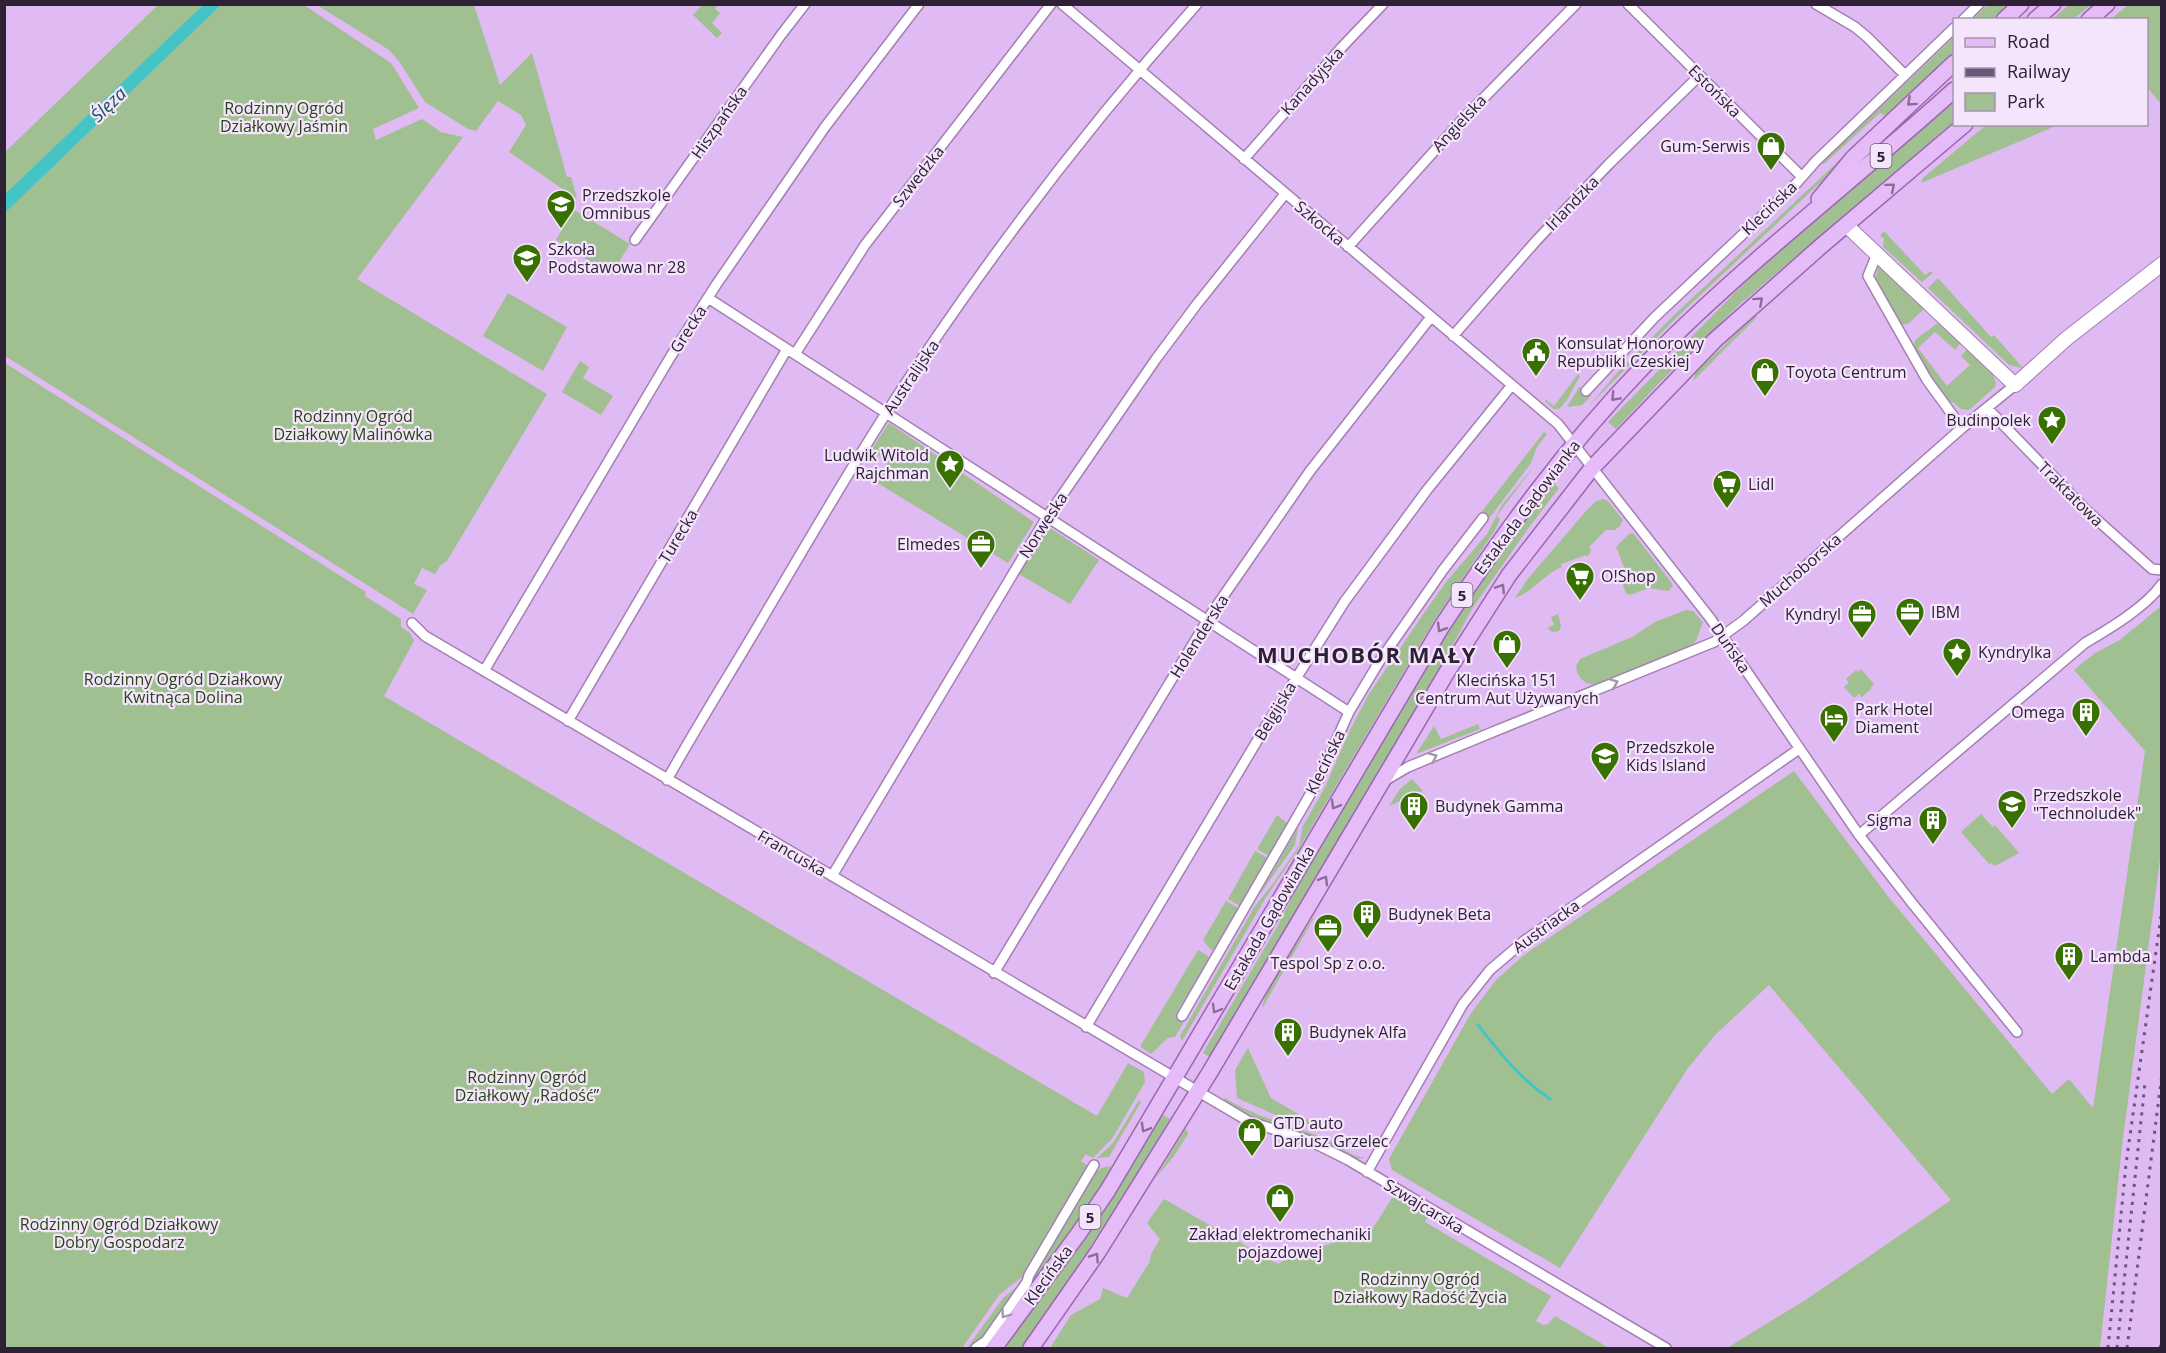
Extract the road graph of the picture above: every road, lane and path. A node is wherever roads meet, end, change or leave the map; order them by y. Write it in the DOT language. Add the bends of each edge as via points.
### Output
graph roads {
  1 [pos="805,4"];
  2 [pos="919,4"];
  3 [pos="1051,4"];
  4 [pos="1062,4"];
  5 [pos="1197,4"];
  6 [pos="1383,4"];
  7 [pos="1576,4"];
  8 [pos="1628,4"];
  9 [pos="1816,4"];
  10 [pos="1979,4"];
  11 [pos="2021,4"];
  12 [pos="2053,4"];
  13 [pos="2107,4"];
  14 [pos="1965,18"];
  15 [pos="2006,18"];
  16 [pos="2037,18"];
  17 [pos="2092,18"];
  18 [pos="1953,29"];
  19 [pos="1953,64"];
  20 [pos="1140,71"];
  21 [pos="1905,75"];
  22 [pos="1699,76"];
  23 [pos="1953,91"];
  24 [pos="1963,126"];
  25 [pos="1244,159"];
  26 [pos="1802,177"];
  27 [pos="1285,194"];
  28 [pos="1804,218"];
  29 [pos="1846,225"];
  30 [pos="635,240"];
  31 [pos="1348,247"];
  32 [pos="1877,254"];
  33 [pos="2162,264"];
  34 [pos="708,298"];
  35 [pos="1431,317"];
  36 [pos="1453,336"];
  37 [pos="791,352"];
  38 [pos="2015,384"];
  39 [pos="1512,385"];
  40 [pos="1586,391"];
  41 [pos="1987,408"];
  42 [pos="886,413"];
  43 [pos="1962,428"];
  44 [pos="1574,445"];
  45 [pos="1592,468"];
  46 [pos="1047,517"];
  47 [pos="1483,518"];
  48 [pos="2162,570"];
  49 [pos="2162,584"];
  50 [pos="1207,621"];
  51 [pos="412,623"];
  52 [pos="1723,636"];
  53 [pos="484,671"];
  54 [pos="1295,678"];
  55 [pos="1349,712"];
  56 [pos="568,721"];
  57 [pos="1799,749"];
  58 [pos="667,780"];
  59 [pos="1381,783"];
  60 [pos="1859,835"];
  61 [pos="832,876"];
  62 [pos="994,973"];
  63 [pos="1182,1016"];
  64 [pos="1086,1027"];
  65 [pos="2017,1032"];
  66 [pos="1175,1078"];
  67 [pos="1198,1091"];
  68 [pos="1094,1165"];
  69 [pos="1368,1172"];
  70 [pos="976,1348"];
  71 [pos="994,1348"];
  72 [pos="1030,1348"];
  73 [pos="1666,1348"];
  1 -- 30 [label="street, Hiszpańska"];
  2 -- 34 [label="street, Grecka" via="825,127"];
  3 -- 37 [label="street, Szwedzka" via="866,245"];
  4 -- 20 [label="street, Szkocka"];
  5 -- 20 [label="street, Australijska"];
  6 -- 25 [label="street, Kanadyjska"];
  7 -- 31 [label="street, Angielska" via="1463,119"];
  8 -- 22 [label="street, Estońska"];
  9 -- 21 [label="street" via="1855,27"];
  10 -- 14 [label="street"];
  11 -- 15 [label="main road"];
  12 -- 16 [label="main road"];
  13 -- 17 [label="main road"];
  18 -- 21 [label="street, Klecińska"];
  19 -- 28 [label="main road, one-way" via="1853,158"];
  20 -- 25 [label="street, Szkocka"];
  20 -- 42 [label="street, Australijska" via="998,252"];
  21 -- 26 [label="street, Klecińska"];
  22 -- 26 [label="street, Estońska"];
  22 -- 36 [label="street, Irlandzka" via="1552,224"];
  23 -- 28 [label="main road, Estakada Gądowianka / 5"];
  29 -- 24 [label="main road, Estakada Gądowianka / 5, one-way"];
  25 -- 27 [label="street, Szkocka"];
  26 -- 40 [label="street, Klecińska" via="1655,317"];
  27 -- 31 [label="street, Szkocka"];
  27 -- 46 [label="street, Norweska" via="1156,359"];
  28 -- 44 [label="main road, Estakada Gądowianka / 5, one-way" via="1642,368"];
  29 -- 32 [label="main road"];
  45 -- 29 [label="main road, Estakada Gądowianka / 5, one-way" via="1715,340"];
  31 -- 35 [label="street, Szkocka"];
  32 -- 38 [label="main road"];
  32 -- 43 [label="street" via="1868,276 1921,370"];
  33 -- 38 [label="main road, Muchoborska"];
  34 -- 37 [label="street"];
  34 -- 53 [label="street, Grecka"];
  35 -- 36 [label="street, Szkocka"];
  35 -- 50 [label="street, Holenderska" via="1317,462"];
  36 -- 39 [label="street, Szkocka"];
  37 -- 42 [label="street"];
  37 -- 56 [label="street, Turecka"];
  38 -- 41 [label="street, Muchoborska"];
  39 -- 44 [label="street, Szkocka" via="1558,424"];
  39 -- 54 [label="street, Belgijska" via="1374,559"];
  41 -- 43 [label="street, Muchoborska"];
  41 -- 48 [label="street, Traktatowa" via="2086,510 2152,569"];
  42 -- 46 [label="street"];
  42 -- 58 [label="street, Australijska"];
  43 -- 52 [label="street, Muchoborska"];
  44 -- 45 [label="street, Duńska"];
  44 -- 66 [label="main road, Estakada Gądowianka / 5, one-way" via="1515,519 1442,626"];
  45 -- 52 [label="street, Duńska"];
  59 -- 45 [label="main road, Estakada Gądowianka / 5, one-way" via="1509,575"];
  46 -- 50 [label="street"];
  46 -- 61 [label="street, Norweska"];
  47 -- 55 [label="street, Klecińska" via="1412,614"];
  49 -- 60 [label="street" via="2118,623 2085,643"];
  50 -- 54 [label="street"];
  50 -- 62 [label="street, Holenderska"];
  51 -- 53 [label="street, Francuska" via="425,636"];
  52 -- 57 [label="street, Duńska"];
  59 -- 52 [label="street, Muchoborska, one-way" via="1414,765 1698,650"];
  53 -- 56 [label="street, Francuska"];
  54 -- 55 [label="street"];
  54 -- 64 [label="street, Belgijska"];
  55 -- 63 [label="street, Klecińska" via="1319,779"];
  56 -- 58 [label="street, Francuska"];
  57 -- 60 [label="street, Duńska"];
  57 -- 69 [label="street, Austriacka" via="1524,941 1490,970 1463,1004"];
  58 -- 61 [label="street, Francuska"];
  67 -- 59 [label="main road, Estakada Gądowianka / 5, one-way"];
  60 -- 65 [label="street, Duńska"];
  61 -- 62 [label="street, Francuska"];
  62 -- 64 [label="street, Francuska"];
  64 -- 66 [label="street, Francuska"];
  66 -- 67 [label="street, Szwajcarska"];
  66 -- 71 [label="main road, Klecińska / 5, one-way" via="1108,1190"];
  67 -- 69 [label="street, Szwajcarska" via="1248,1120 1310,1141"];
  72 -- 67 [label="main road, Klecińska / 5, one-way" via="1098,1252"];
  68 -- 70 [label="street, one-way" via="1027,1282 986,1341"];
  69 -- 73 [label="street, Szwajcarska"];
}
